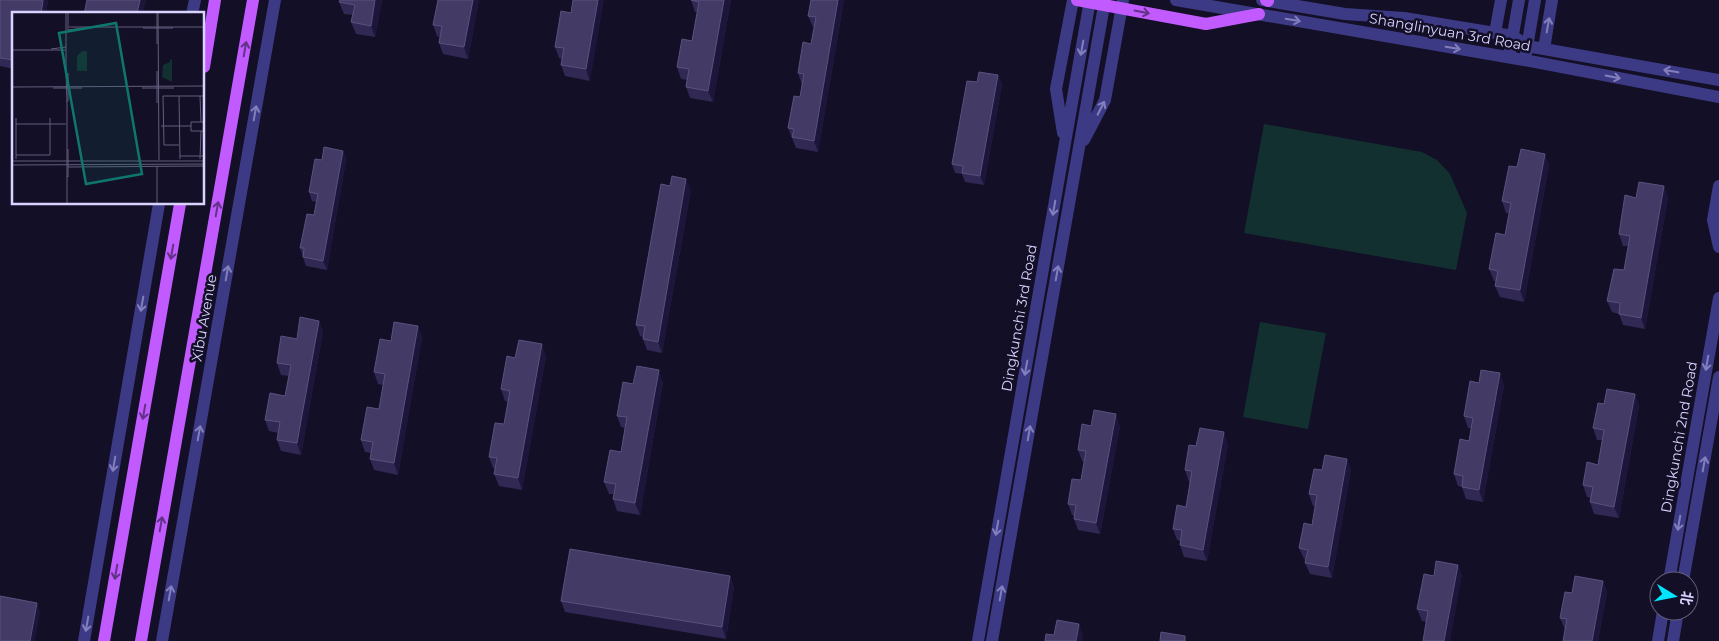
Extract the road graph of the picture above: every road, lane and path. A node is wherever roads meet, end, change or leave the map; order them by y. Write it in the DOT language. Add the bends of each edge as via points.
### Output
graph roads {
  1 [pos="216,0"];
  2 [pos="253,0"];
  3 [pos="275,0"];
  4 [pos="1073,0"];
  5 [pos="1077,0"];
  6 [pos="1176,0"];
  7 [pos="1265,0"];
  8 [pos="1501,0"];
  9 [pos="1519,0"];
  10 [pos="1534,0"];
  11 [pos="1552,0"];
  12 [pos="1090,1"];
  13 [pos="1105,2"];
  14 [pos="1123,4"];
  15 [pos="1259,14"];
  16 [pos="1495,33"];
  17 [pos="1513,36"];
  18 [pos="1527,46"];
  19 [pos="1544,49"];
  20 [pos="1509,58"];
  21 [pos="1524,60"];
  22 [pos="205,61"];
  23 [pos="1719,80"];
  24 [pos="1719,97"];
  25 [pos="1065,144"];
  26 [pos="1078,152"];
  27 [pos="1719,186"];
  28 [pos="159,205"];
  29 [pos="180,205"];
  30 [pos="1719,247"];
  31 [pos="1719,298"];
  32 [pos="1719,377"];
  33 [pos="1671,571"];
  34 [pos="1685,571"];
  35 [pos="1661,621"];
  36 [pos="1676,621"];
  37 [pos="84,641"];
  38 [pos="104,641"];
  39 [pos="141,641"];
  40 [pos="162,641"];
  41 [pos="978,641"];
  42 [pos="992,641"];
  43 [pos="1658,641"];
  44 [pos="1673,641"];
  1 -- 22 [label="main road"];
  39 -- 2 [label="main road, Xibu Avenue, one-way"];
  40 -- 3 [label="street, Xibu Avenue, one-way"];
  4 -- 25 [label="street" via="1056,89"];
  5 -- 12 [label="main road"];
  6 -- 15 [label="street, Shanglinyuan 3rd Road"];
  7 -- 16 [label="street, Shanglinyuan 3rd Road"];
  8 -- 16 [label="street"];
  9 -- 17 [label="street"];
  10 -- 18 [label="street"];
  19 -- 11 [label="street, one-way"];
  12 -- 13 [label="main road"];
  12 -- 25 [label="street, Dingkunchi 3rd Road, one-way"];
  13 -- 14 [label="main road"];
  13 -- 26 [label="street"];
  14 -- 15 [label="main road, one-way" via="1206,24"];
  26 -- 14 [label="street, one-way" via="1105,100"];
  15 -- 20 [label="street, Shanglinyuan 3rd Road, one-way"];
  16 -- 17 [label="street, Shanglinyuan 3rd Road"];
  17 -- 18 [label="street, Shanglinyuan 3rd Road"];
  17 -- 20 [label="street"];
  18 -- 19 [label="street, Shanglinyuan 3rd Road"];
  18 -- 21 [label="street"];
  23 -- 19 [label="street, Shanglinyuan 3rd Road, one-way"];
  20 -- 21 [label="street, Shanglinyuan 3rd Road"];
  21 -- 24 [label="street, Shanglinyuan 3rd Road, one-way"];
  25 -- 41 [label="street, Dingkunchi 3rd Road, one-way"];
  42 -- 26 [label="street, one-way"];
  27 -- 30 [label="street" via="1713,220"];
  28 -- 37 [label="street, one-way"];
  29 -- 38 [label="main road, one-way"];
  31 -- 33 [label="street, Dingkunchi 2nd Road, one-way"];
  34 -- 32 [label="street, Dingkunchi 2nd Road, one-way"];
  35 -- 43 [label="street"];
  36 -- 44 [label="street"];
}
